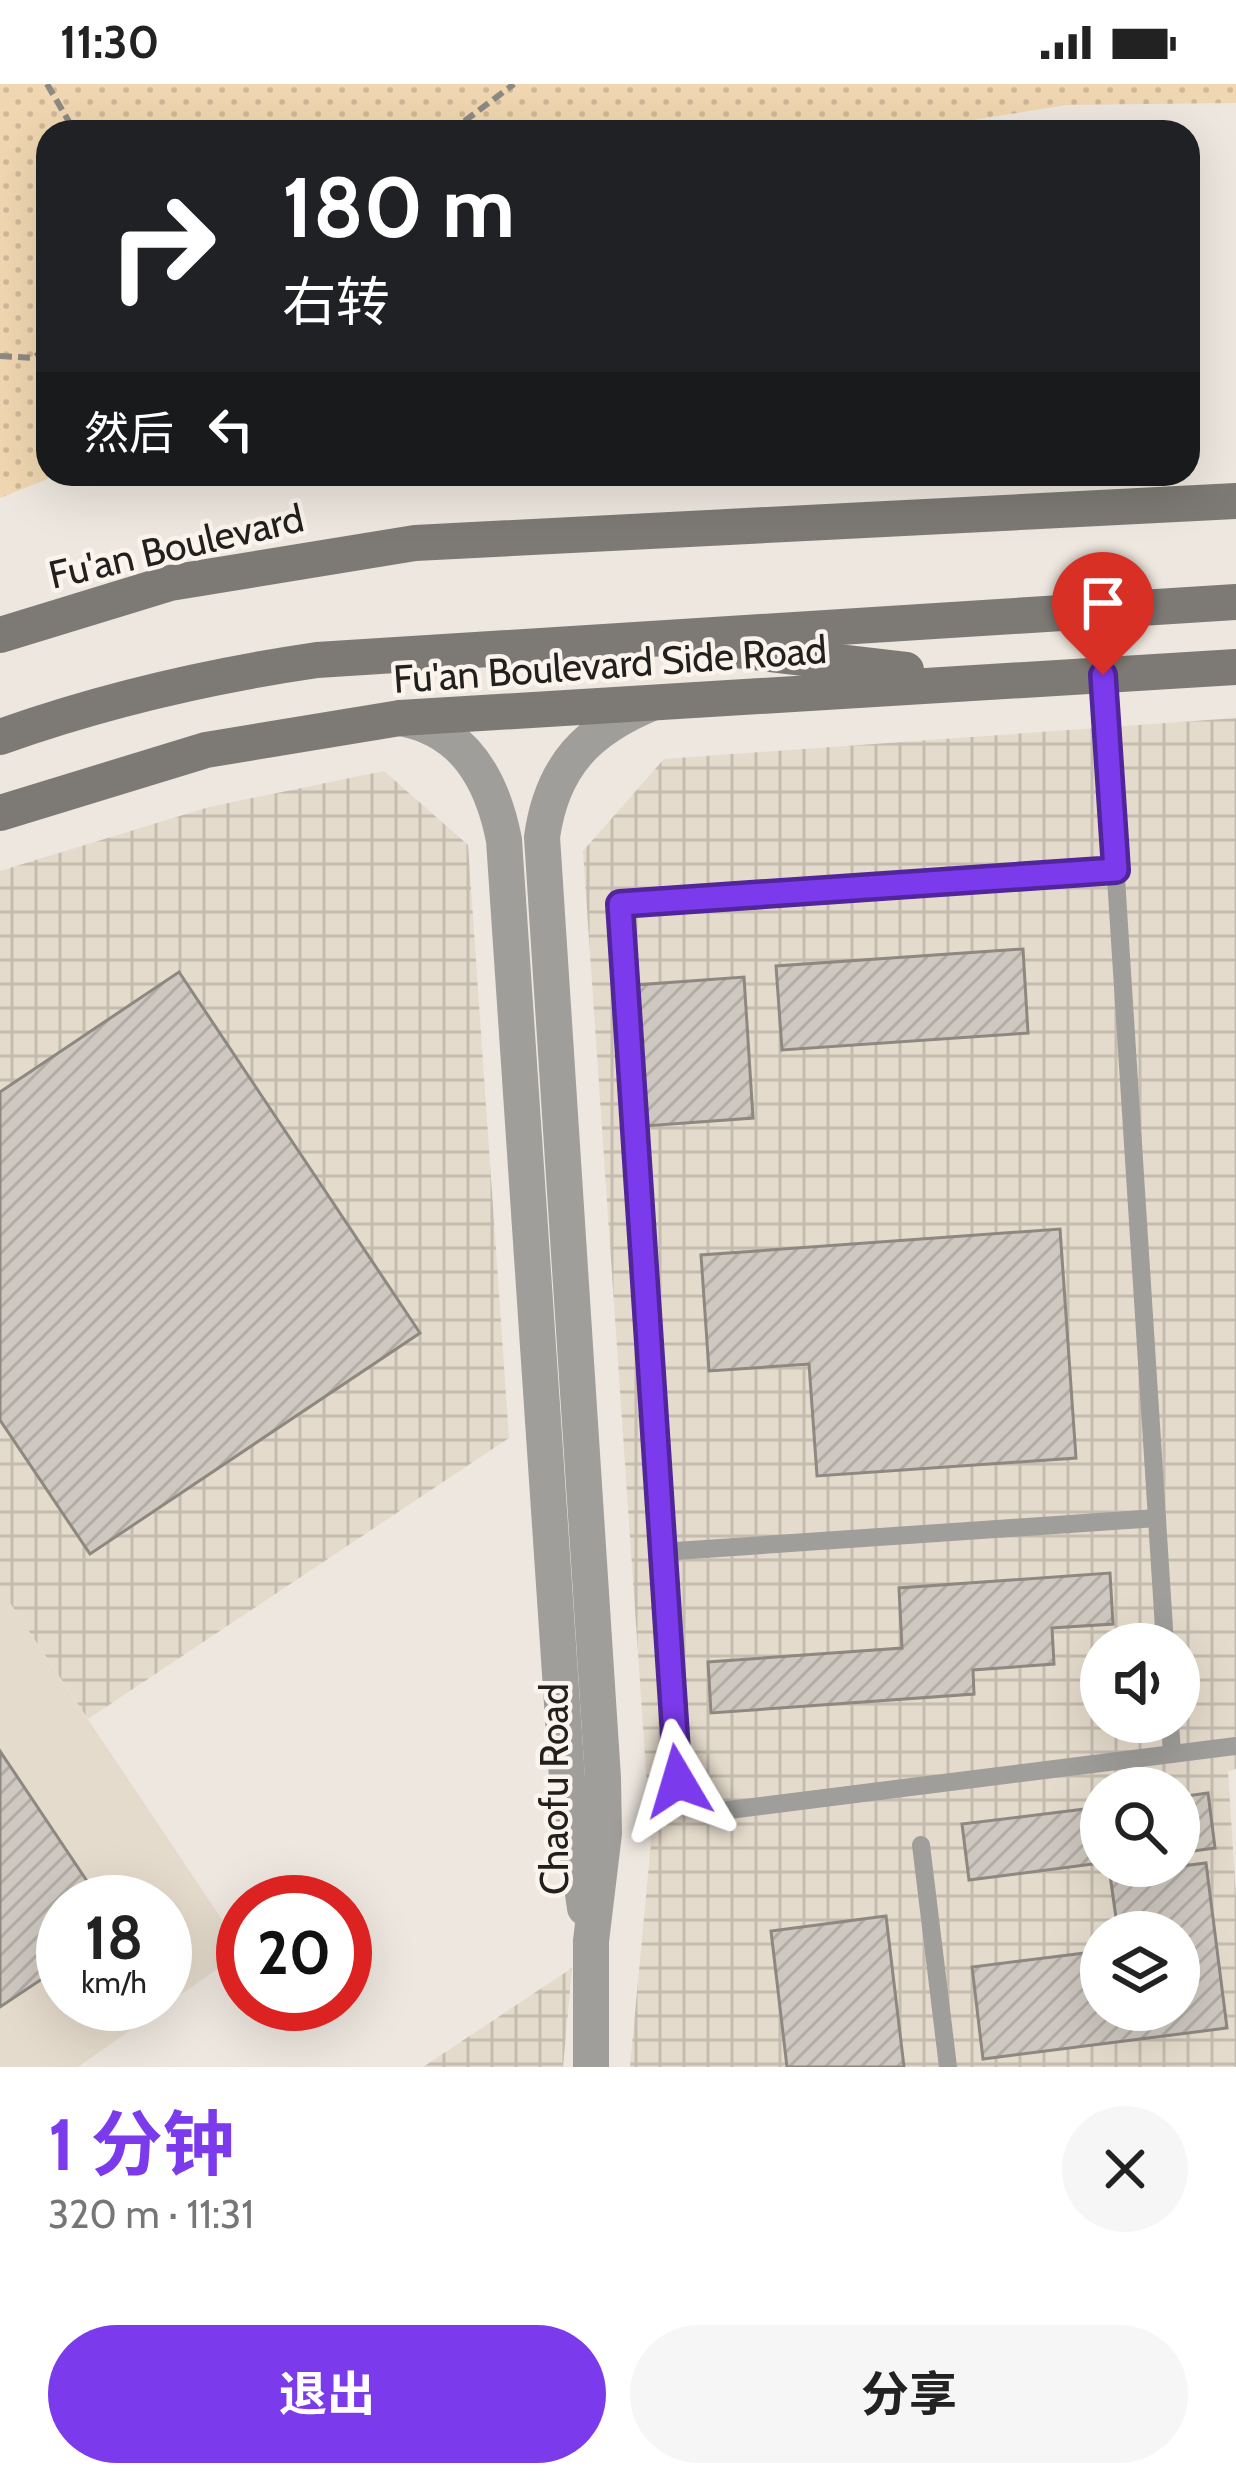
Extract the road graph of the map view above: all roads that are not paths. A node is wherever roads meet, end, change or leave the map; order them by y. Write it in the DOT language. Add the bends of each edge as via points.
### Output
graph roads {
  1 [pos="1236,501"];
  2 [pos="1236,602"];
  3 [pos="0,635"];
  4 [pos="629,638"];
  5 [pos="1236,667"];
  6 [pos="1103,675"];
  7 [pos="998,681"];
  8 [pos="656,701"];
  9 [pos="400,718"];
  10 [pos="0,737"];
  11 [pos="0,813"];
  12 [pos="1116,870"];
  13 [pos="1157,1518"];
  14 [pos="661,1552"];
  15 [pos="1164,1623"];
  16 [pos="1171,1743"];
  17 [pos="1236,1746"];
  18 [pos="1172,1754"];
  19 [pos="921,1844"];
  20 [pos="591,1941"];
  21 [pos="591,2067"];
  22 [pos="949,2067"];
  1 -- 3 [label="main road, Fu'an Boulevard" via="416,543 170,584"];
  2 -- 4 [label="main road"];
  4 -- 7 [label="main road"];
  4 -- 10 [label="main road" via="416,650 221,674"];
  5 -- 6 [label="main road, Fu'an Boulevard Side Road"];
  6 -- 7 [label="main road, Fu'an Boulevard Side Road"];
  6 -- 12 [label="lane"];
  7 -- 8 [label="main road, Fu'an Boulevard Side Road"];
  8 -- 9 [label="main road, Fu'an Boulevard Side Road"];
  8 -- 20 [label="street, Chaofu Road" via="581,743 560,771 542,837 603,1778"];
  9 -- 11 [label="main road, Fu'an Boulevard Side Road" via="206,750"];
  9 -- 20 [label="street, Chaofu Road" via="426,722 467,753 486,779 504,840 567,1778"];
  12 -- 13 [label="lane"];
  12 -- 14 [label="lane" via="620,904"];
  13 -- 14 [label="lane"];
  13 -- 15 [label="lane"];
  14 -- 18 [label="lane" via="674,1768 686,1793 708,1809"];
  16 -- 18 [label="lane"];
  17 -- 18 [label="lane"];
  19 -- 22 [label="lane"];
  20 -- 21 [label="street"];
}
